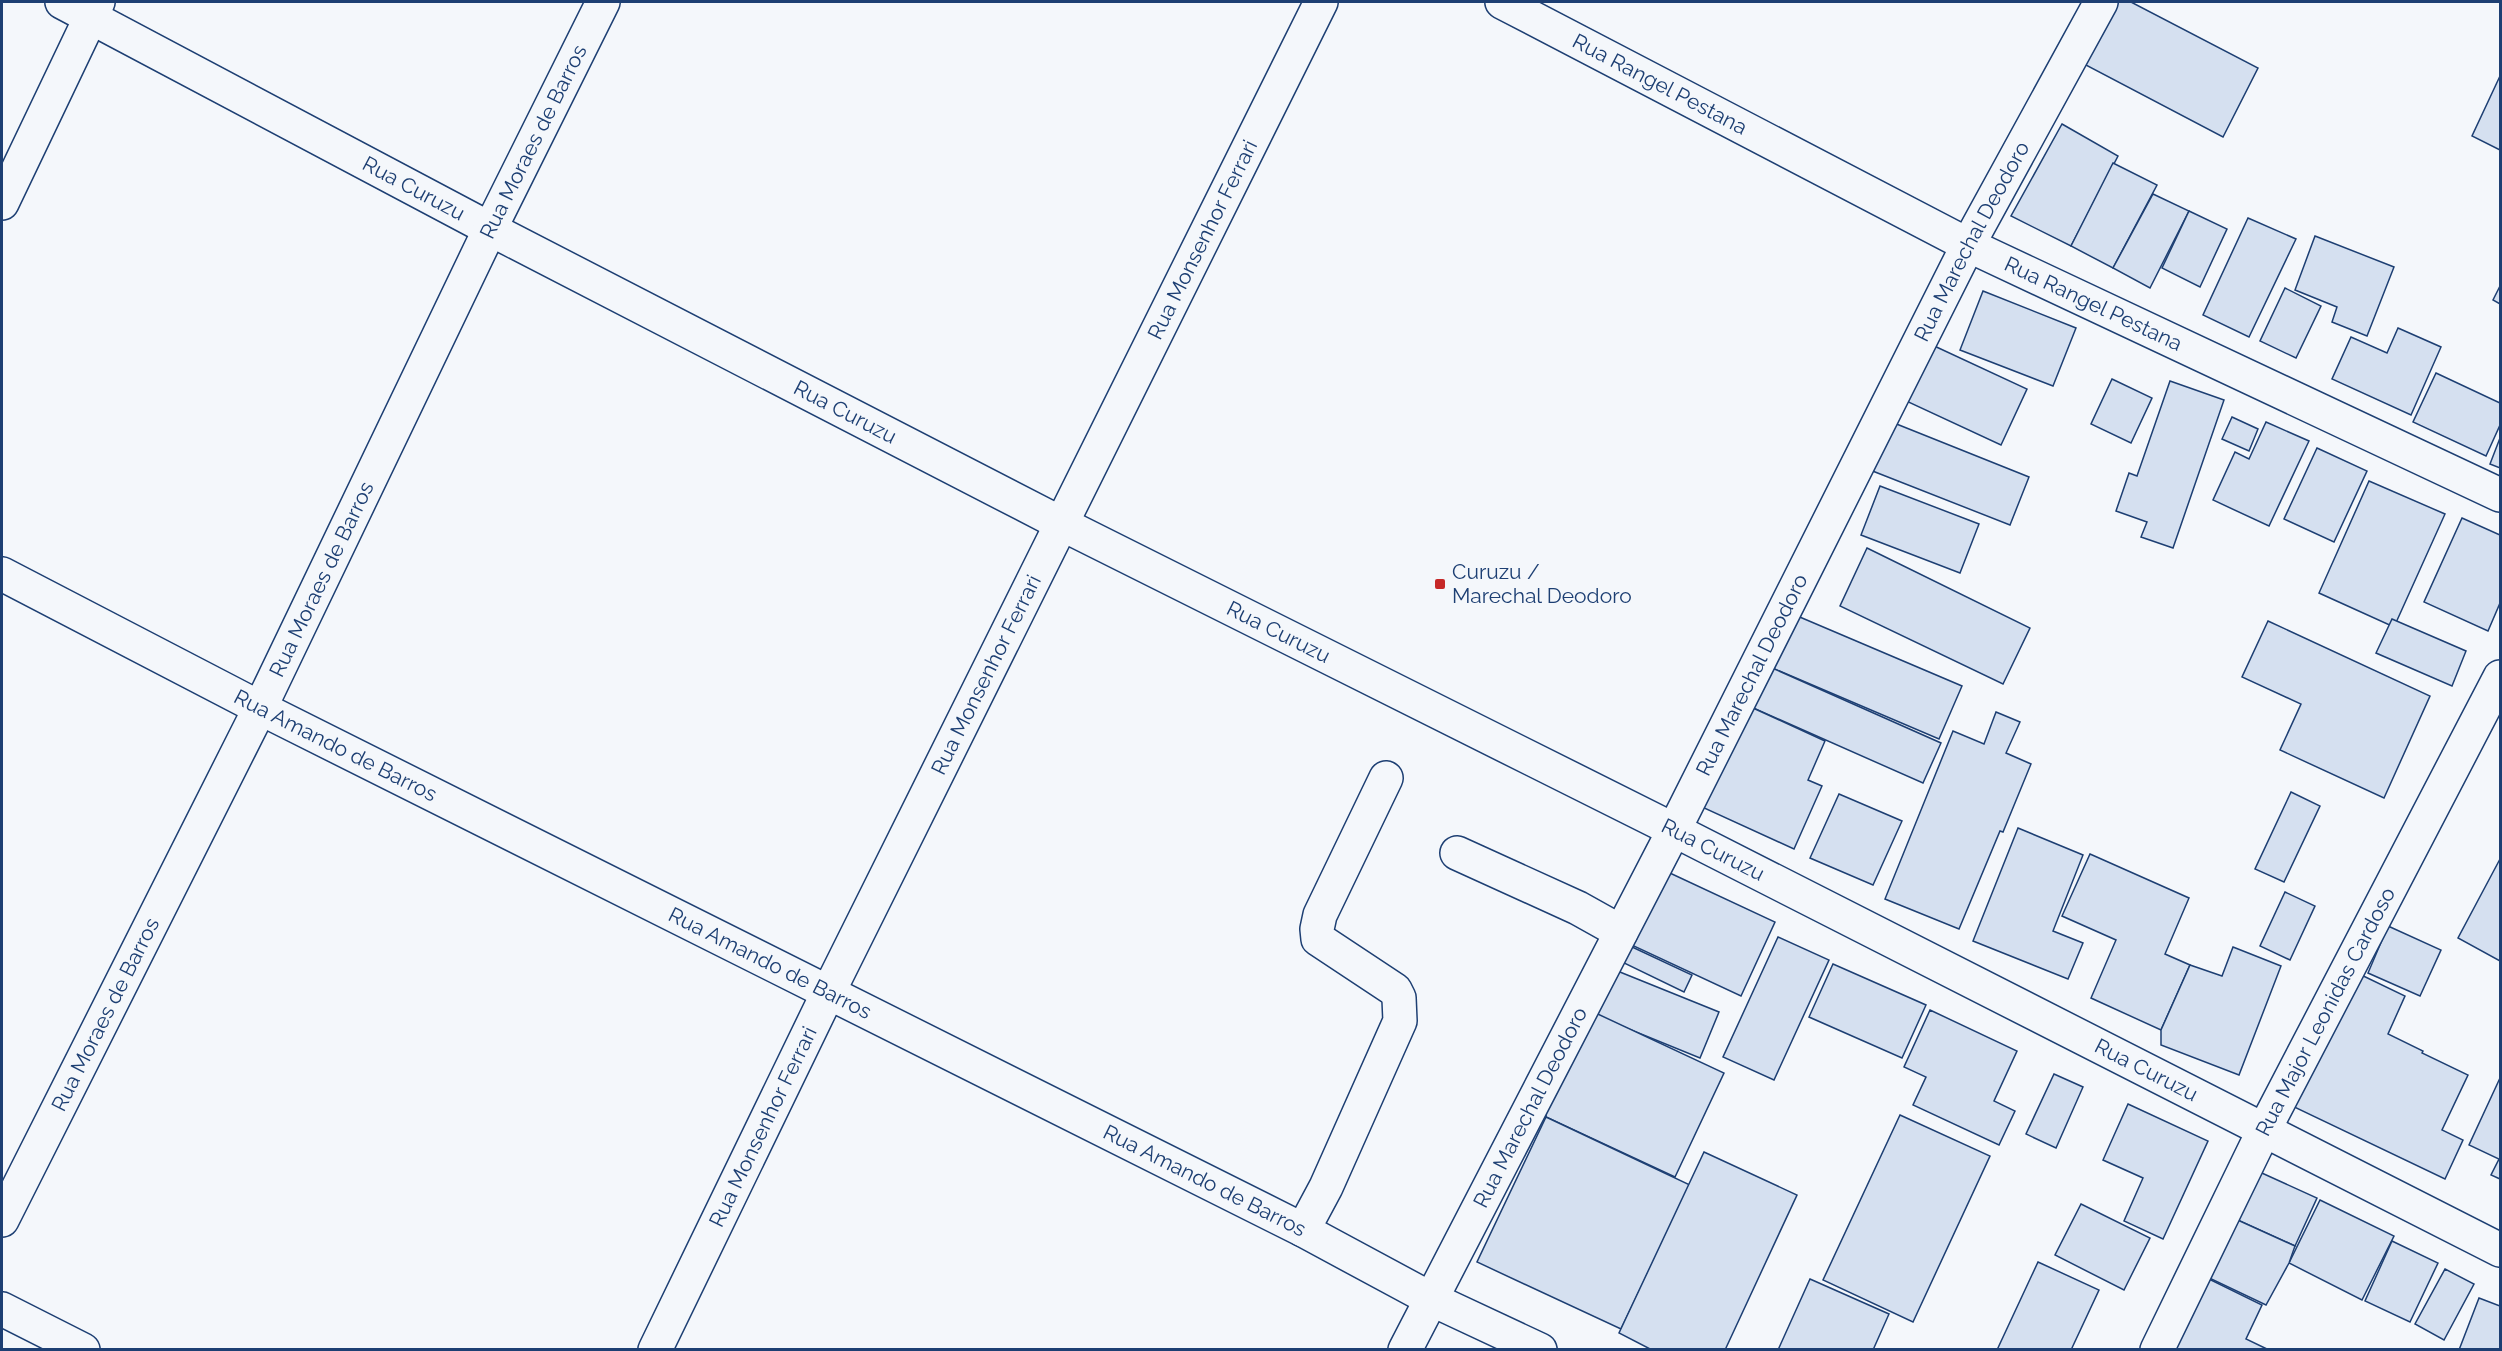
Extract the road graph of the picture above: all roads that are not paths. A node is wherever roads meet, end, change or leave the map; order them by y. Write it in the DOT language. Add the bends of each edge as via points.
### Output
graph roads {
  1 [pos="603,2"];
  2 [pos="1321,2"];
  3 [pos="1502,2"];
  4 [pos="2101,2"];
  5 [pos="84,6"];
  6 [pos="2,203"];
  7 [pos="490,230"];
  8 [pos="1968,245"];
  9 [pos="2500,495"];
  10 [pos="1062,524"];
  11 [pos="2,574"];
  12 [pos="2500,677"];
  13 [pos="260,708"];
  14 [pos="1386,778"];
  15 [pos="1674,830"];
  16 [pos="1457,853"];
  17 [pos="1621,933"];
  18 [pos="828,993"];
  19 [pos="2264,1130"];
  20 [pos="2,1220"];
  21 [pos="1303,1230"];
  22 [pos="2500,1250"];
  23 [pos="1431,1299"];
  24 [pos="2,1309"];
  25 [pos="83,1350"];
  26 [pos="655,1350"];
  27 [pos="1405,1350"];
  28 [pos="1540,1350"];
  29 [pos="2157,1350"];
  1 -- 7 [label="street, Rua Moraes de Barros"];
  2 -- 10 [label="street, Rua Monsenhor Ferrari"];
  3 -- 8 [label="street, Rua Rangel Pestana"];
  4 -- 8 [label="street, Rua Marechal Deodoro"];
  5 -- 6 [label="street"];
  5 -- 7 [label="street, Rua Curuzu"];
  7 -- 10 [label="street, Rua Curuzu"];
  7 -- 13 [label="street, Rua Moraes de Barros"];
  8 -- 9 [label="street, Rua Rangel Pestana"];
  8 -- 15 [label="street, Rua Marechal Deodoro"];
  10 -- 15 [label="street, Rua Curuzu"];
  10 -- 18 [label="street, Rua Monsenhor Ferrari"];
  11 -- 13 [label="street, Rua Amando de Barros"];
  12 -- 19 [label="street, Rua Major Leonidas Cardoso"];
  13 -- 18 [label="street, Rua Amando de Barros"];
  13 -- 20 [label="street, Rua Moraes de Barros"];
  14 -- 21 [label="street" via="1320,915 1317,929 1318,939 1395,990 1400,1021"];
  15 -- 17 [label="street, Rua Marechal Deodoro"];
  15 -- 19 [label="street, Rua Curuzu"];
  16 -- 17 [label="street" via="1578,908"];
  17 -- 23 [label="street, Rua Marechal Deodoro"];
  18 -- 21 [label="street, Rua Amando de Barros"];
  18 -- 26 [label="street, Rua Monsenhor Ferrari"];
  19 -- 22 [label="street, Rua Curuzu"];
  19 -- 29 [label="street, Rua Major Leonidas Cardoso"];
  21 -- 23 [label="street, Rua Amando de Barros"];
  23 -- 27 [label="street, Rua Marechal Deodoro"];
  23 -- 28 [label="street, Rua Amando de Barros"];
  24 -- 25 [label="street"];
}
